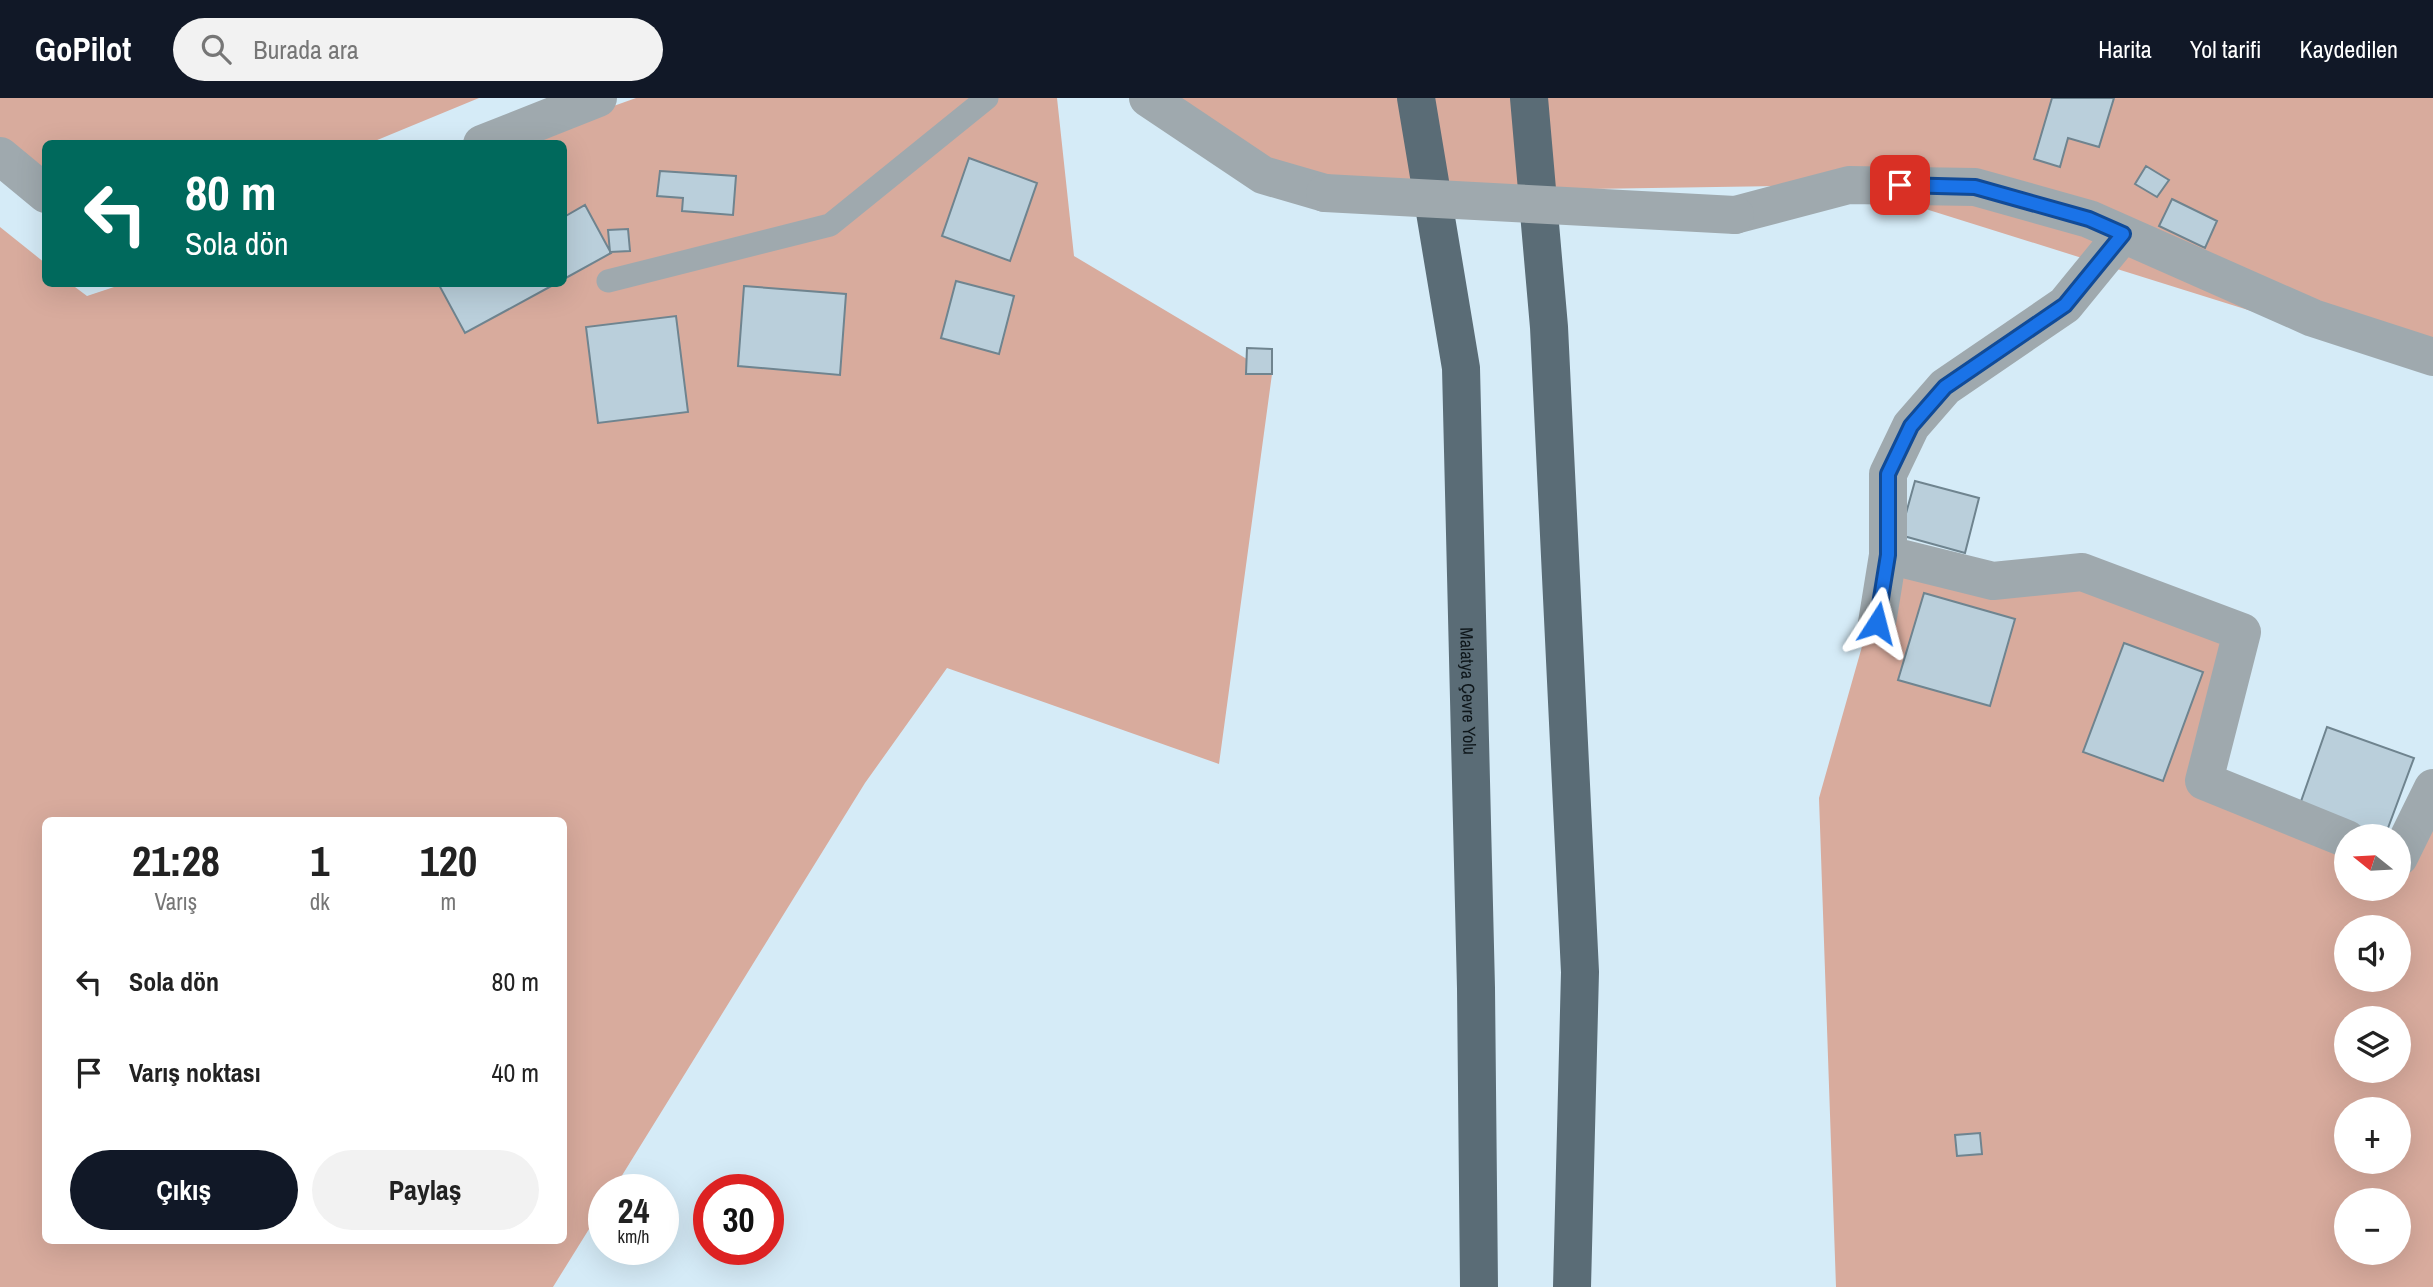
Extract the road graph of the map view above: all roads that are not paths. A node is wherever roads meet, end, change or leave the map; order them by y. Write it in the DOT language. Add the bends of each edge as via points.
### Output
graph roads {
  1 [pos="598,98"];
  2 [pos="987,98"];
  3 [pos="1149,98"];
  4 [pos="1416,98"];
  5 [pos="1529,98"];
  6 [pos="492,140"];
  7 [pos="0,156"];
  8 [pos="42,191"];
  9 [pos="2123,234"];
  10 [pos="608,281"];
  11 [pos="2433,357"];
  12 [pos="1888,555"];
  13 [pos="1877,623"];
  14 [pos="2433,788"];
  15 [pos="2412,831"];
  16 [pos="2334,834"];
  17 [pos="1479,1287"];
  18 [pos="1572,1287"];
  1 -- 6 [label="street"];
  2 -- 10 [label="lane" via="830,225"];
  3 -- 9 [label="street, bridge" via="1263,175 1325,193 1735,215 1849,184 1975,187 2089,219"];
  4 -- 17 [label="highway, Malatya Çevre Yolu" via="1461,368"];
  5 -- 18 [label="highway" via="1549,327 1580,972"];
  7 -- 8 [label="street"];
  9 -- 11 [label="street" via="2313,318"];
  9 -- 12 [label="street" via="2065,305 1945,387 1911,426 1888,474"];
  12 -- 13 [label="street"];
  12 -- 16 [label="street" via="1993,582 2082,572 2242,632 2204,781"];
  14 -- 15 [label="street"];
}
